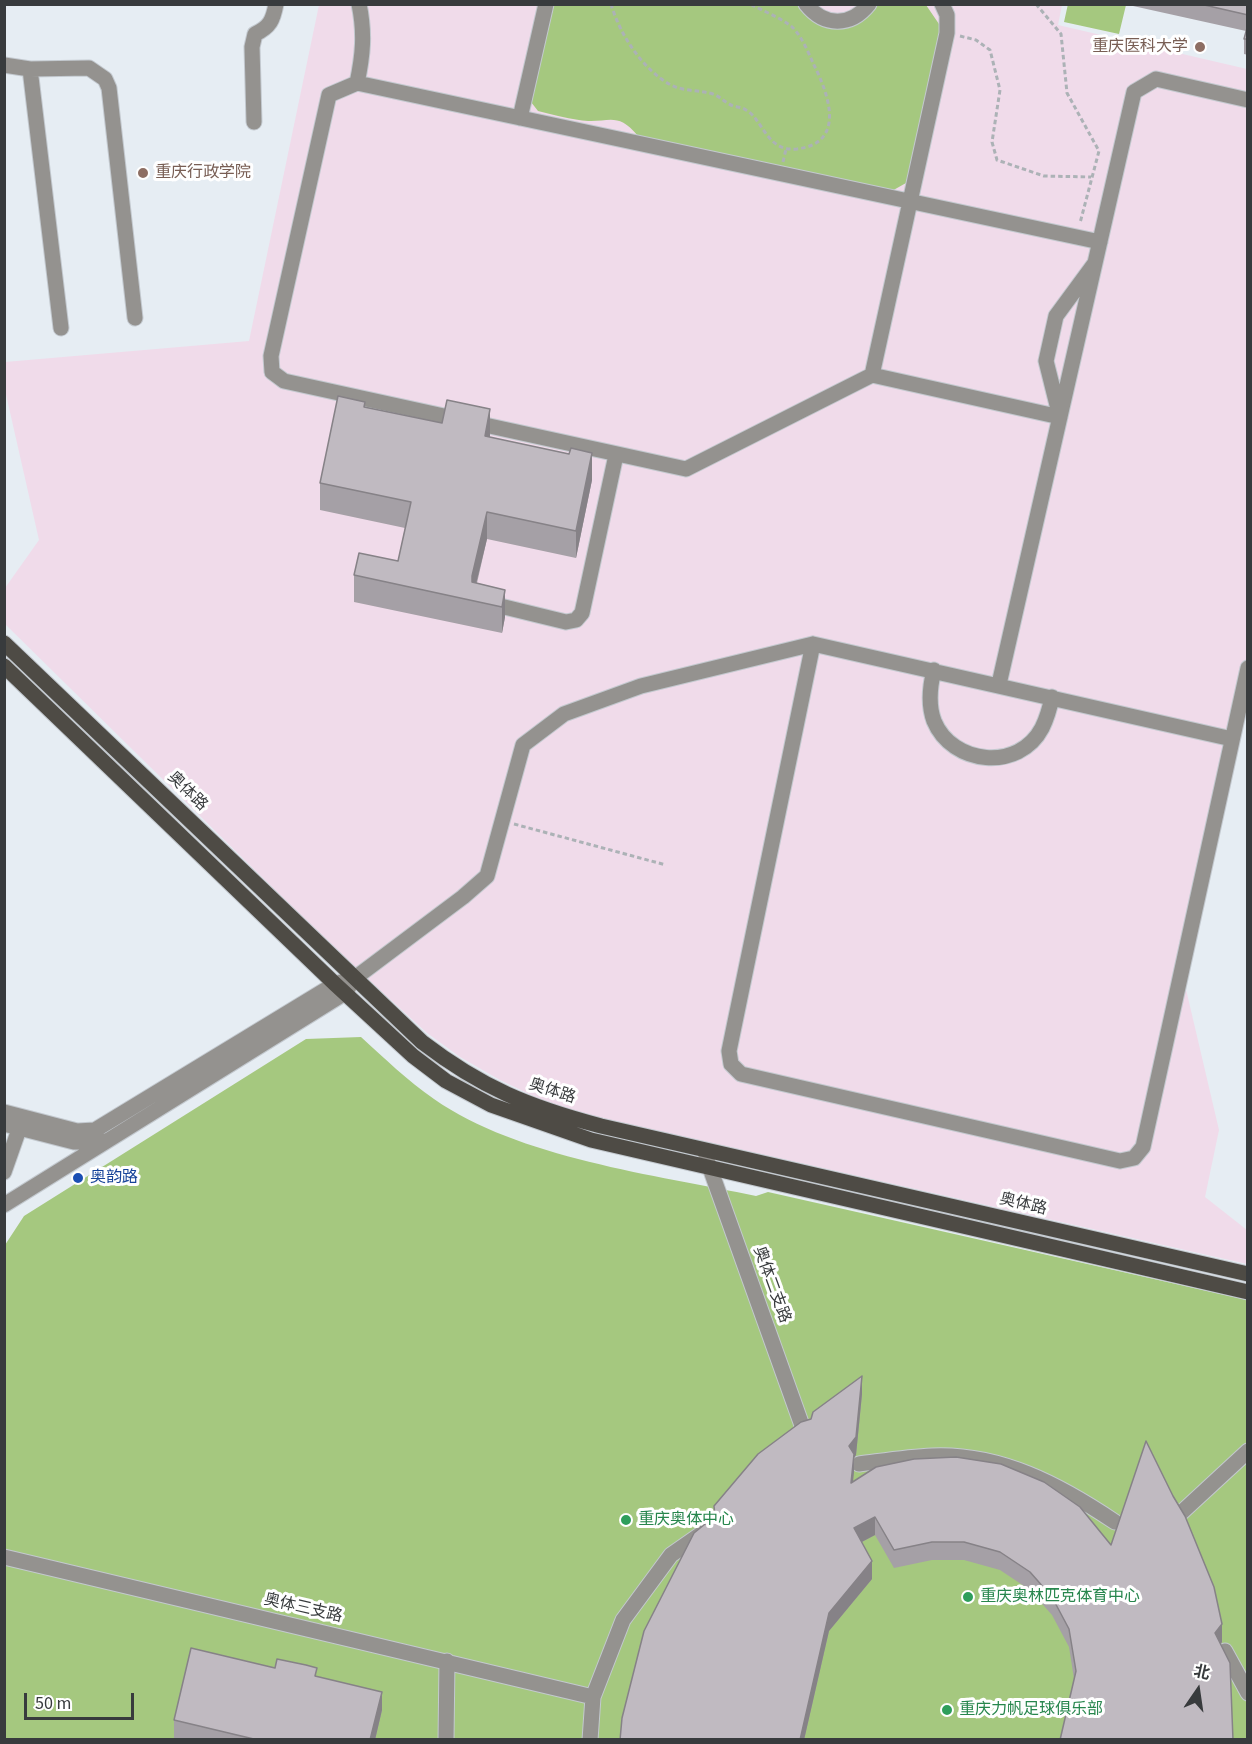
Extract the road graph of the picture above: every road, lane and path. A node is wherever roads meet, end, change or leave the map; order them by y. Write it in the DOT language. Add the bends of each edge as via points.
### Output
graph roads {
  1 [pos="276,4"];
  2 [pos="359,4"];
  3 [pos="546,4"];
  4 [pos="611,4"];
  5 [pos="750,4"];
  6 [pos="806,4"];
  7 [pos="869,4"];
  8 [pos="942,4"];
  9 [pos="1036,4"];
  10 [pos="947,33"];
  11 [pos="4,65"];
  12 [pos="30,69"];
  13 [pos="357,83"];
  14 [pos="1248,100"];
  15 [pos="520,118"];
  16 [pos="254,122"];
  17 [pos="1091,177"];
  18 [pos="911,201"];
  19 [pos="1076,237"];
  20 [pos="1100,242"];
  21 [pos="1095,262"];
  22 [pos="135,318"];
  23 [pos="61,328"];
  24 [pos="872,375"];
  25 [pos="1060,417"];
  26 [pos="616,455"];
  27 [pos="481,601"];
  28 [pos="4,643"];
  29 [pos="813,644"];
  30 [pos="4,666"];
  31 [pos="1248,668"];
  32 [pos="934,670"];
  33 [pos="999,684"];
  34 [pos="1052,697"];
  35 [pos="1232,739"];
  36 [pos="501,821"];
  37 [pos="666,865"];
  38 [pos="355,978"];
  39 [pos="340,989"];
  40 [pos="11,1120"];
  41 [pos="112,1140"];
  42 [pos="704,1151"];
  43 [pos="711,1168"];
  44 [pos="4,1172"];
  45 [pos="4,1205"];
  46 [pos="1248,1274"];
  47 [pos="1248,1292"];
  48 [pos="804,1431"];
  49 [pos="1248,1451"];
  50 [pos="859,1464"];
  51 [pos="1182,1512"];
  52 [pos="1115,1522"];
  53 [pos="706,1530"];
  54 [pos="4,1557"];
  55 [pos="1225,1651"];
  56 [pos="447,1661"];
  57 [pos="1248,1693"];
  58 [pos="593,1697"];
  59 [pos="446,1740"];
  60 [pos="590,1740"];
  1 -- 16 [label="street" via="273,21 255,34 252,47"];
  2 -- 13 [label="street" via="364,51"];
  3 -- 15 [label="street"];
  4 -- 5 [label="path" via="622,34 670,84 719,96 744,108 771,140 786,149 811,145 822,138 829,124 828,93 791,27"];
  6 -- 7 [label="street" via="815,14 837,22 860,14"];
  8 -- 10 [label="street" via="947,15"];
  9 -- 17 [label="path" via="1061,34 1068,93 1099,151"];
  10 -- 17 [label="path" via="976,40 990,50 1000,90 992,142 997,160 1044,176"];
  10 -- 18 [label="street"];
  11 -- 12 [label="street"];
  12 -- 22 [label="street" via="89,68 105,79 109,88"];
  12 -- 23 [label="street"];
  13 -- 15 [label="street"];
  13 -- 26 [label="street" via="329,95 271,356 272,372 284,381"];
  14 -- 20 [label="street" via="1156,79 1134,92"];
  15 -- 18 [label="street"];
  17 -- 19 [label="path"];
  18 -- 19 [label="street"];
  18 -- 24 [label="street"];
  19 -- 20 [label="street"];
  20 -- 21 [label="street"];
  21 -- 25 [label="street"];
  21 -- 25 [label="street" via="1056,316 1046,361"];
  24 -- 25 [label="street"];
  24 -- 26 [label="street" via="686,469"];
  25 -- 33 [label="street"];
  26 -- 27 [label="street" via="582,613 576,620 566,622"];
  28 -- 38 [label="main road, 奥体路"];
  29 -- 32 [label="street"];
  29 -- 35 [label="street" via="729,1051 731,1064 741,1074 1120,1161 1134,1158 1143,1147"];
  29 -- 36 [label="street" via="641,686 564,714 523,745"];
  30 -- 39 [label="main road, 奥体路"];
  31 -- 35 [label="street"];
  32 -- 33 [label="street"];
  32 -- 34 [label="street" via="930,701 934,720 943,737 975,757 994,759 1029,744 1042,729"];
  33 -- 34 [label="street"];
  34 -- 35 [label="street"];
  36 -- 37 [label="path"];
  36 -- 38 [label="street" via="487,876"];
  38 -- 39 [label="street"];
  38 -- 42 [label="main road, 奥体路" via="422,1042 496,1091 544,1111"];
  39 -- 40 [label="street" via="95,1130 77,1131"];
  39 -- 41 [label="street"];
  39 -- 43 [label="main road, 奥体路" via="413,1056 446,1081 491,1105 591,1140"];
  40 -- 41 [label="street" via="74,1142"];
  40 -- 44 [label="street"];
  41 -- 45 [label="street"];
  42 -- 43 [label="street, 奥体二支路"];
  42 -- 46 [label="main road, 奥体路"];
  43 -- 47 [label="main road, 奥体路"];
  43 -- 48 [label="street, 奥体二支路"];
  49 -- 51 [label="street"];
  50 -- 52 [label="street" via="934,1456 976,1459 1024,1471 1062,1488"];
  53 -- 58 [label="street" via="670,1555 623,1620"];
  54 -- 56 [label="street, 奥体三支路"];
  55 -- 57 [label="street"];
  56 -- 58 [label="street, 奥体三支路"];
  56 -- 59 [label="street"];
  58 -- 60 [label="street"];
}
